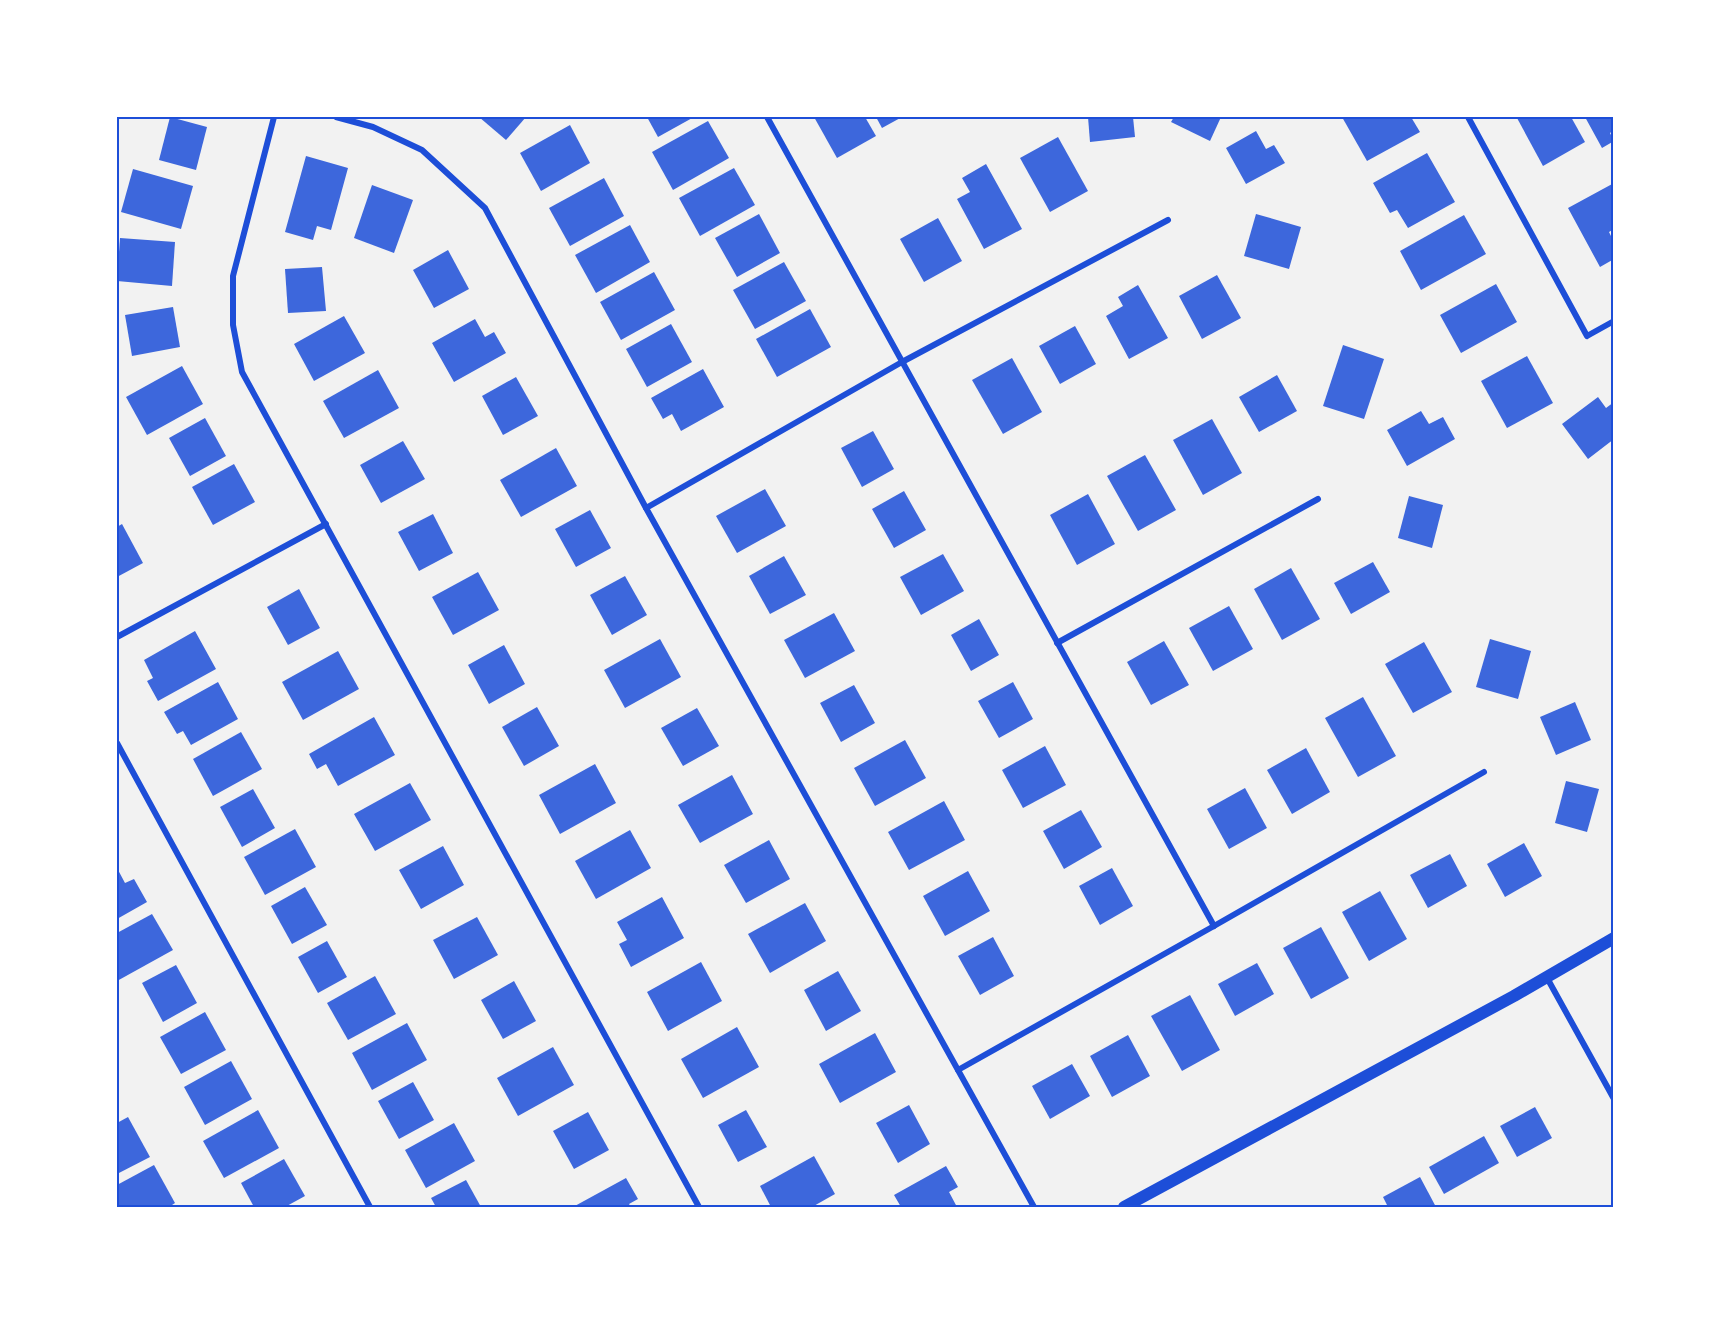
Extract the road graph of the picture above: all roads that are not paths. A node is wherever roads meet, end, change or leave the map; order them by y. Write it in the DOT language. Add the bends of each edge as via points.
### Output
graph roads {
  1 [pos="274,117"];
  2 [pos="336,117"];
  3 [pos="767,117"];
  4 [pos="1468,117"];
  5 [pos="1168,220"];
  6 [pos="1614,321"];
  7 [pos="902,362"];
  8 [pos="1318,499"];
  9 [pos="646,508"];
  10 [pos="326,524"];
  11 [pos="117,637"];
  12 [pos="1057,643"];
  13 [pos="117,743"];
  14 [pos="1484,772"];
  15 [pos="1214,927"];
  16 [pos="1614,938"];
  17 [pos="1546,976"];
  18 [pos="958,1070"];
  19 [pos="1614,1099"];
  20 [pos="370,1207"];
  21 [pos="699,1207"];
  22 [pos="1034,1207"];
  23 [pos="1124,1207"];
  1 -- 10 [label="street" via="233,276 233,325 242,372"];
  2 -- 9 [label="street" via="373,127 422,150 485,208"];
  3 -- 7 [label="street"];
  4 -- 6 [label="street" via="1587,336"];
  5 -- 7 [label="street"];
  7 -- 9 [label="street"];
  7 -- 12 [label="street"];
  8 -- 12 [label="street"];
  9 -- 18 [label="street"];
  10 -- 11 [label="street"];
  10 -- 21 [label="street"];
  12 -- 15 [label="street"];
  13 -- 20 [label="street"];
  14 -- 15 [label="street"];
  15 -- 18 [label="street"];
  16 -- 17 [label="main road"];
  17 -- 19 [label="street"];
  17 -- 23 [label="main road"];
  18 -- 22 [label="street"];
}
